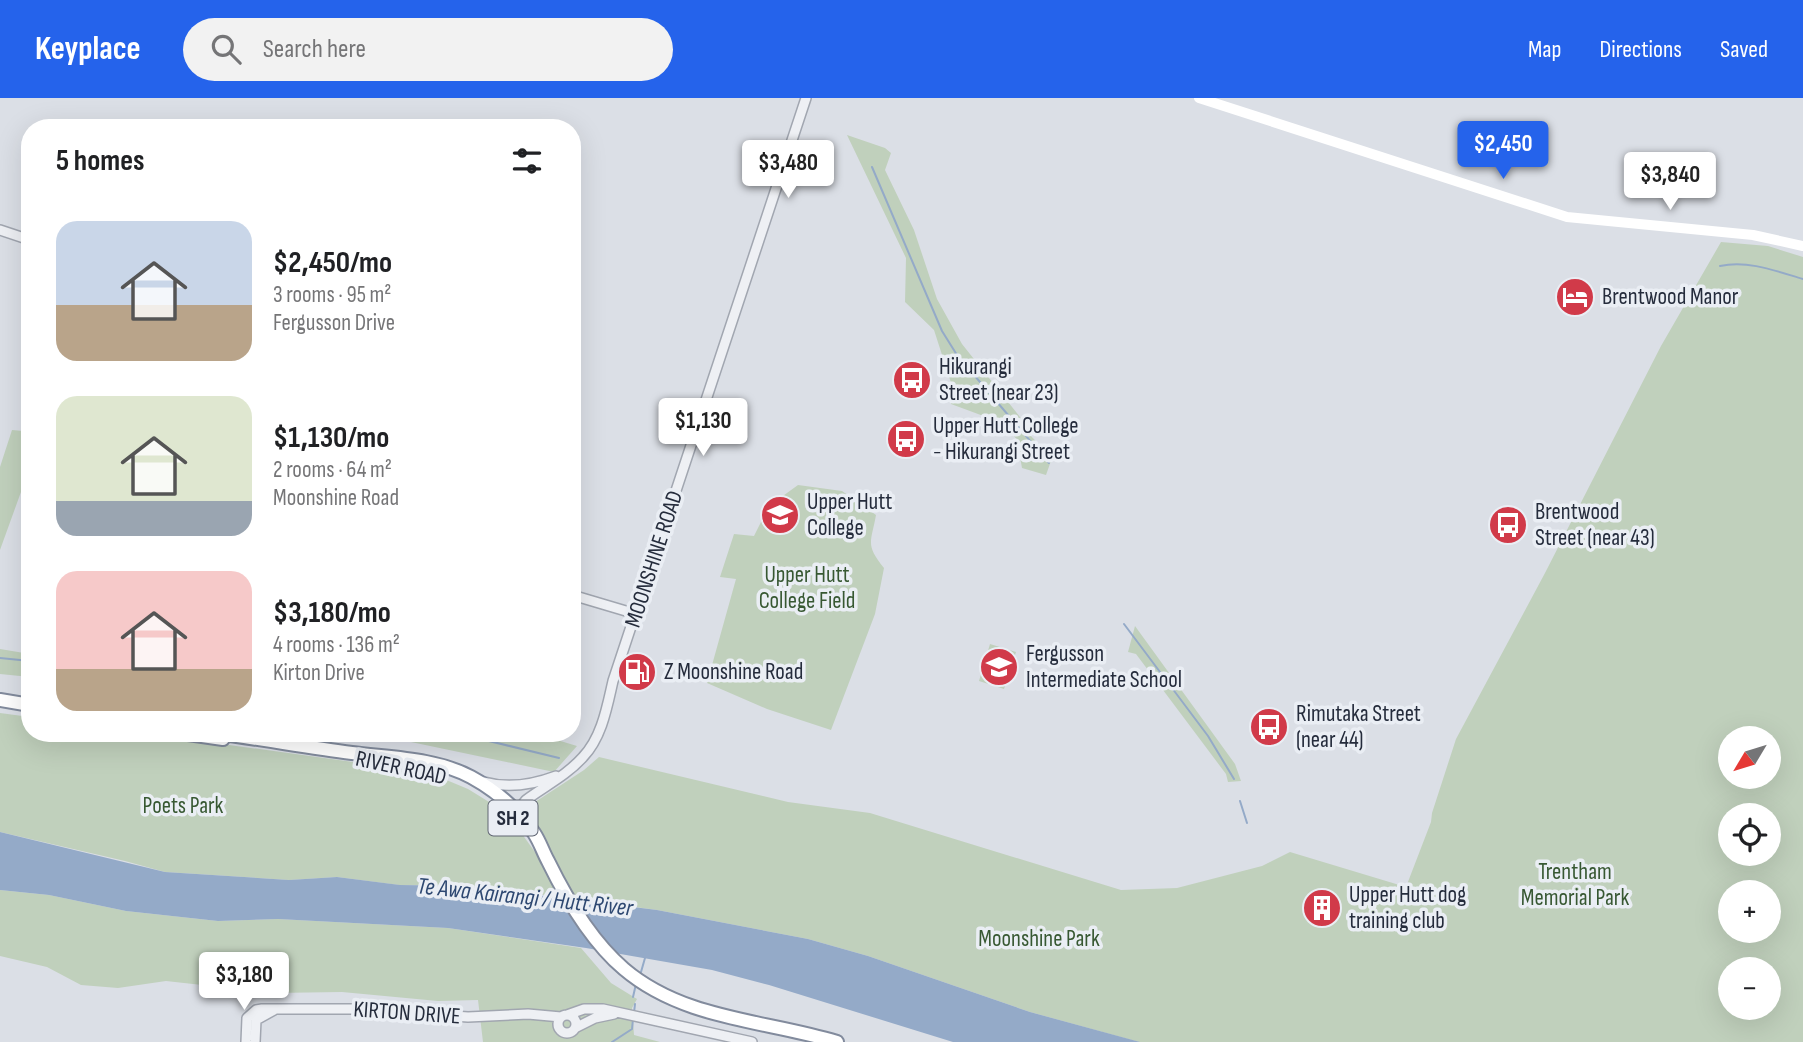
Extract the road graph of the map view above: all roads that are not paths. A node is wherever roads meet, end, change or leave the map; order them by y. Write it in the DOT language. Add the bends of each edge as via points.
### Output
graph roads {
  1 [pos="806,98"];
  2 [pos="1199,98"];
  3 [pos="0,230"];
  4 [pos="21,237"];
  5 [pos="1803,246"];
  6 [pos="581,598"];
  7 [pos="636,614"];
  8 [pos="0,700"];
  9 [pos="21,704"];
  10 [pos="0,707"];
  11 [pos="21,710"];
  12 [pos="242,742"];
  13 [pos="282,742"];
  14 [pos="567,772"];
  15 [pos="472,778"];
  16 [pos="521,817"];
  17 [pos="549,863"];
  18 [pos="276,1010"];
  19 [pos="622,1014"];
  20 [pos="562,1020"];
  21 [pos="764,1025"];
  22 [pos="575,1028"];
  23 [pos="246,1042"];
  24 [pos="255,1042"];
  25 [pos="752,1042"];
  26 [pos="814,1042"];
  27 [pos="837,1042"];
  1 -- 7 [label="street, MOONSHINE ROAD"];
  2 -- 5 [label="main road" via="1567,217 1753,235"];
  3 -- 4 [label="street"];
  6 -- 7 [label="street"];
  7 -- 14 [label="street, MOONSHINE ROAD" via="596,737 587,754"];
  8 -- 9 [label="highway"];
  10 -- 11 [label="highway"];
  12 -- 17 [label="highway, RIVER ROAD / SH 2" via="449,777 498,804"];
  13 -- 15 [label="highway, RIVER ROAD / SH 2" via="422,761"];
  14 -- 15 [label="street, MOONSHINE ROAD" via="515,786"];
  14 -- 16 [label="street, MOONSHINE ROAD" via="526,800"];
  15 -- 16 [label="highway, RIVER ROAD / SH 2"];
  16 -- 17 [label="highway, RIVER ROAD / SH 2"];
  17 -- 21 [label="highway, RIVER ROAD / SH 2" via="580,917 625,970 653,990 690,1006"];
  18 -- 20 [label="street, KIRTON DRIVE" via="538,1015"];
  18 -- 23 [label="street, KIRTON DRIVE" via="251,1014"];
  18 -- 24 [label="street" via="256,1020"];
  19 -- 20 [label="street" via="590,1008"];
  19 -- 22 [label="street" via="595,1018"];
  19 -- 25 [label="street"];
  20 -- 22 [label="street" via="574,1019"];
  20 -- 22 [label="street" via="565,1033"];
  21 -- 26 [label="highway, RIVER ROAD / SH 2"];
  21 -- 27 [label="highway, RIVER ROAD / SH 2"];
}
